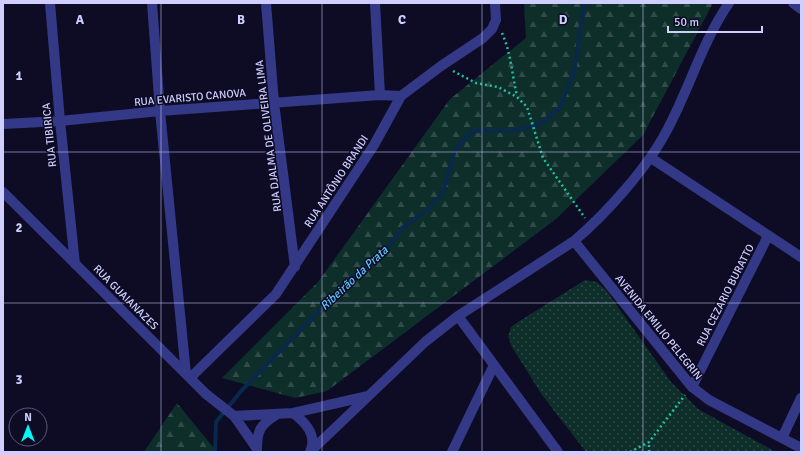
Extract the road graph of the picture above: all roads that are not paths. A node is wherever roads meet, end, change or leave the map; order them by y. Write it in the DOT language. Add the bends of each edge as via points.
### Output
graph roads {
  1 [pos="50,3"];
  2 [pos="152,3"];
  3 [pos="266,3"];
  4 [pos="376,3"];
  5 [pos="495,3"];
  6 [pos="730,3"];
  7 [pos="793,3"];
  8 [pos="801,9"];
  9 [pos="380,95"];
  10 [pos="401,96"];
  11 [pos="274,103"];
  12 [pos="160,111"];
  13 [pos="60,121"];
  14 [pos="3,124"];
  15 [pos="651,158"];
  16 [pos="3,192"];
  17 [pos="768,236"];
  18 [pos="574,241"];
  19 [pos="801,257"];
  20 [pos="75,264"];
  21 [pos="295,267"];
  22 [pos="458,316"];
  23 [pos="494,365"];
  24 [pos="188,376"];
  25 [pos="692,387"];
  26 [pos="368,396"];
  27 [pos="801,398"];
  28 [pos="293,413"];
  29 [pos="231,414"];
  30 [pos="277,414"];
  31 [pos="782,438"];
  32 [pos="801,448"];
  33 [pos="258,450"];
  34 [pos="311,451"];
  35 [pos="452,452"];
  36 [pos="558,452"];
  1 -- 13 [label="street, RUA TIBIRICA"];
  2 -- 12 [label="street"];
  3 -- 11 [label="street, RUA DJALMA DE OLIVEIRA LIMA"];
  4 -- 9 [label="street"];
  5 -- 10 [label="street, RUA ANTÔNIO BRANDI" via="496,20 492,29 483,38"];
  6 -- 15 [label="street" via="716,23"];
  7 -- 8 [label="street"];
  9 -- 10 [label="street, RUA EVARISTO CANOVA"];
  9 -- 11 [label="street, RUA EVARISTO CANOVA"];
  10 -- 21 [label="street, RUA ANTÔNIO BRANDI" via="374,145"];
  11 -- 12 [label="street, RUA EVARISTO CANOVA"];
  11 -- 21 [label="street, RUA DJALMA DE OLIVEIRA LIMA"];
  12 -- 13 [label="street, RUA EVARISTO CANOVA"];
  12 -- 24 [label="street"];
  13 -- 14 [label="street, RUA EVARISTO CANOVA"];
  13 -- 20 [label="street, RUA TIBIRICA"];
  15 -- 17 [label="street"];
  15 -- 18 [label="street" via="592,227"];
  16 -- 20 [label="street, RUA GUAIANAZES"];
  17 -- 19 [label="street"];
  17 -- 25 [label="street, RUA CEZARIO BURATTO"];
  18 -- 22 [label="street"];
  18 -- 25 [label="street, AVENIDA EMILIO PELEGRIN"];
  20 -- 24 [label="street, RUA GUAIANAZES"];
  21 -- 24 [label="street, RUA ANTÔNIO BRANDI" via="276,294"];
  22 -- 23 [label="street"];
  22 -- 26 [label="street" via="425,342"];
  23 -- 35 [label="street"];
  23 -- 36 [label="street"];
  24 -- 29 [label="street, RUA GUAIANAZES"];
  25 -- 31 [label="street, AVENIDA EMILIO PELEGRIN" via="709,400"];
  26 -- 28 [label="street"];
  26 -- 34 [label="street"];
  27 -- 31 [label="street"];
  28 -- 30 [label="street"];
  28 -- 34 [label="street" via="305,422 312,435"];
  29 -- 30 [label="street"];
  29 -- 33 [label="street, RUA GUAIANAZES"];
  30 -- 33 [label="street" via="264,422 257,434"];
  31 -- 32 [label="street, AVENIDA EMILIO PELEGRIN"];
}
